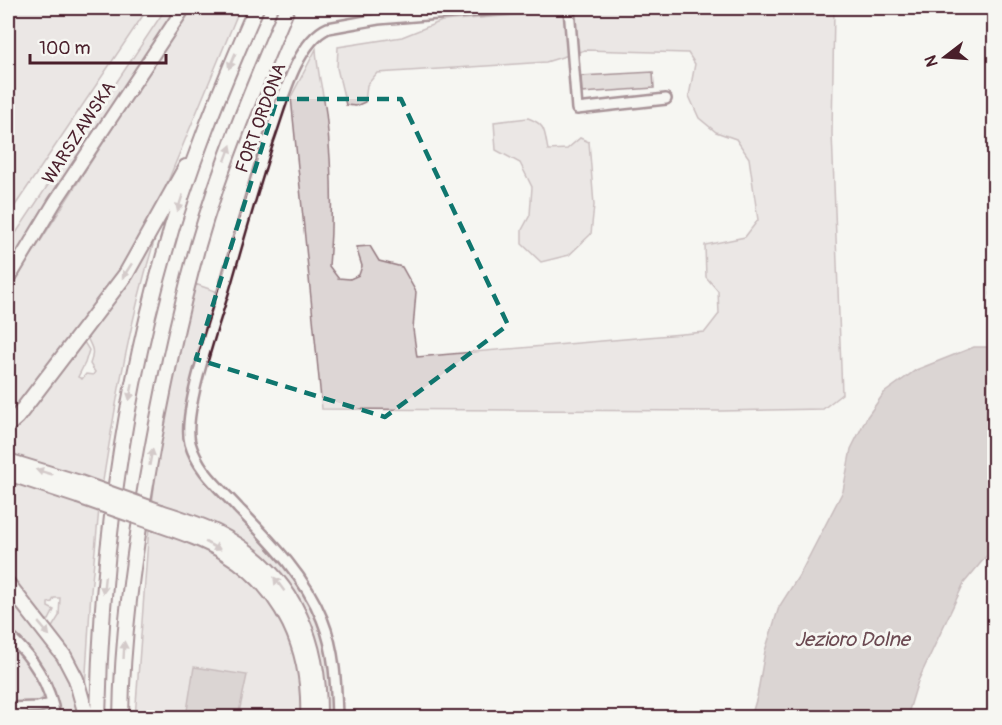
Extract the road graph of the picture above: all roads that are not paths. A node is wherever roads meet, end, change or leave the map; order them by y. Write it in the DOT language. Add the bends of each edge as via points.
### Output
graph roads {
  1 [pos="184,8"];
  2 [pos="256,8"];
  3 [pos="287,8"];
  4 [pos="378,8"];
  5 [pos="510,8"];
  6 [pos="568,8"];
  7 [pos="485,9"];
  8 [pos="378,20"];
  9 [pos="666,99"];
  10 [pos="198,148"];
  11 [pos="8,280"];
  12 [pos="8,425"];
  13 [pos="8,461"];
  14 [pos="8,473"];
  15 [pos="79,490"];
  16 [pos="160,518"];
  17 [pos="8,584"];
  18 [pos="8,635"];
  19 [pos="52,704"];
  20 [pos="8,708"];
  21 [pos="122,714"];
  22 [pos="55,717"];
  23 [pos="87,717"];
  24 [pos="98,717"];
  25 [pos="308,717"];
  26 [pos="318,717"];
  27 [pos="338,717"];
  1 -- 11 [label="main road, WARSZAWSKA" via="61,192"];
  2 -- 10 [label="highway, one-way"];
  21 -- 3 [label="highway, one-way" via="130,585 172,348 199,243 227,157"];
  4 -- 8 [label="street"];
  5 -- 7 [label="street, FORT ORDONA"];
  6 -- 9 [label="street" via="577,109"];
  7 -- 8 [label="street, FORT ORDONA"];
  8 -- 27 [label="street, FORT ORDONA" via="322,31 296,66 254,186 200,370 189,430 194,454 209,478 289,563 307,589 329,641"];
  10 -- 12 [label="highway, one-way" via="126,274"];
  10 -- 24 [label="highway, one-way" via="164,255 127,414 104,592"];
  15 -- 13 [label="highway, one-way"];
  14 -- 15 [label="highway"];
  15 -- 16 [label="highway, bridge"];
  16 -- 25 [label="highway, one-way" via="225,552 257,576 284,609 301,648 308,687"];
  26 -- 16 [label="highway, one-way" via="316,663 307,632 278,582 258,560 234,543 201,526"];
  17 -- 23 [label="highway, one-way" via="64,656"];
  18 -- 19 [label="street" via="39,671"];
  19 -- 20 [label="street"];
  19 -- 22 [label="street"];
}
